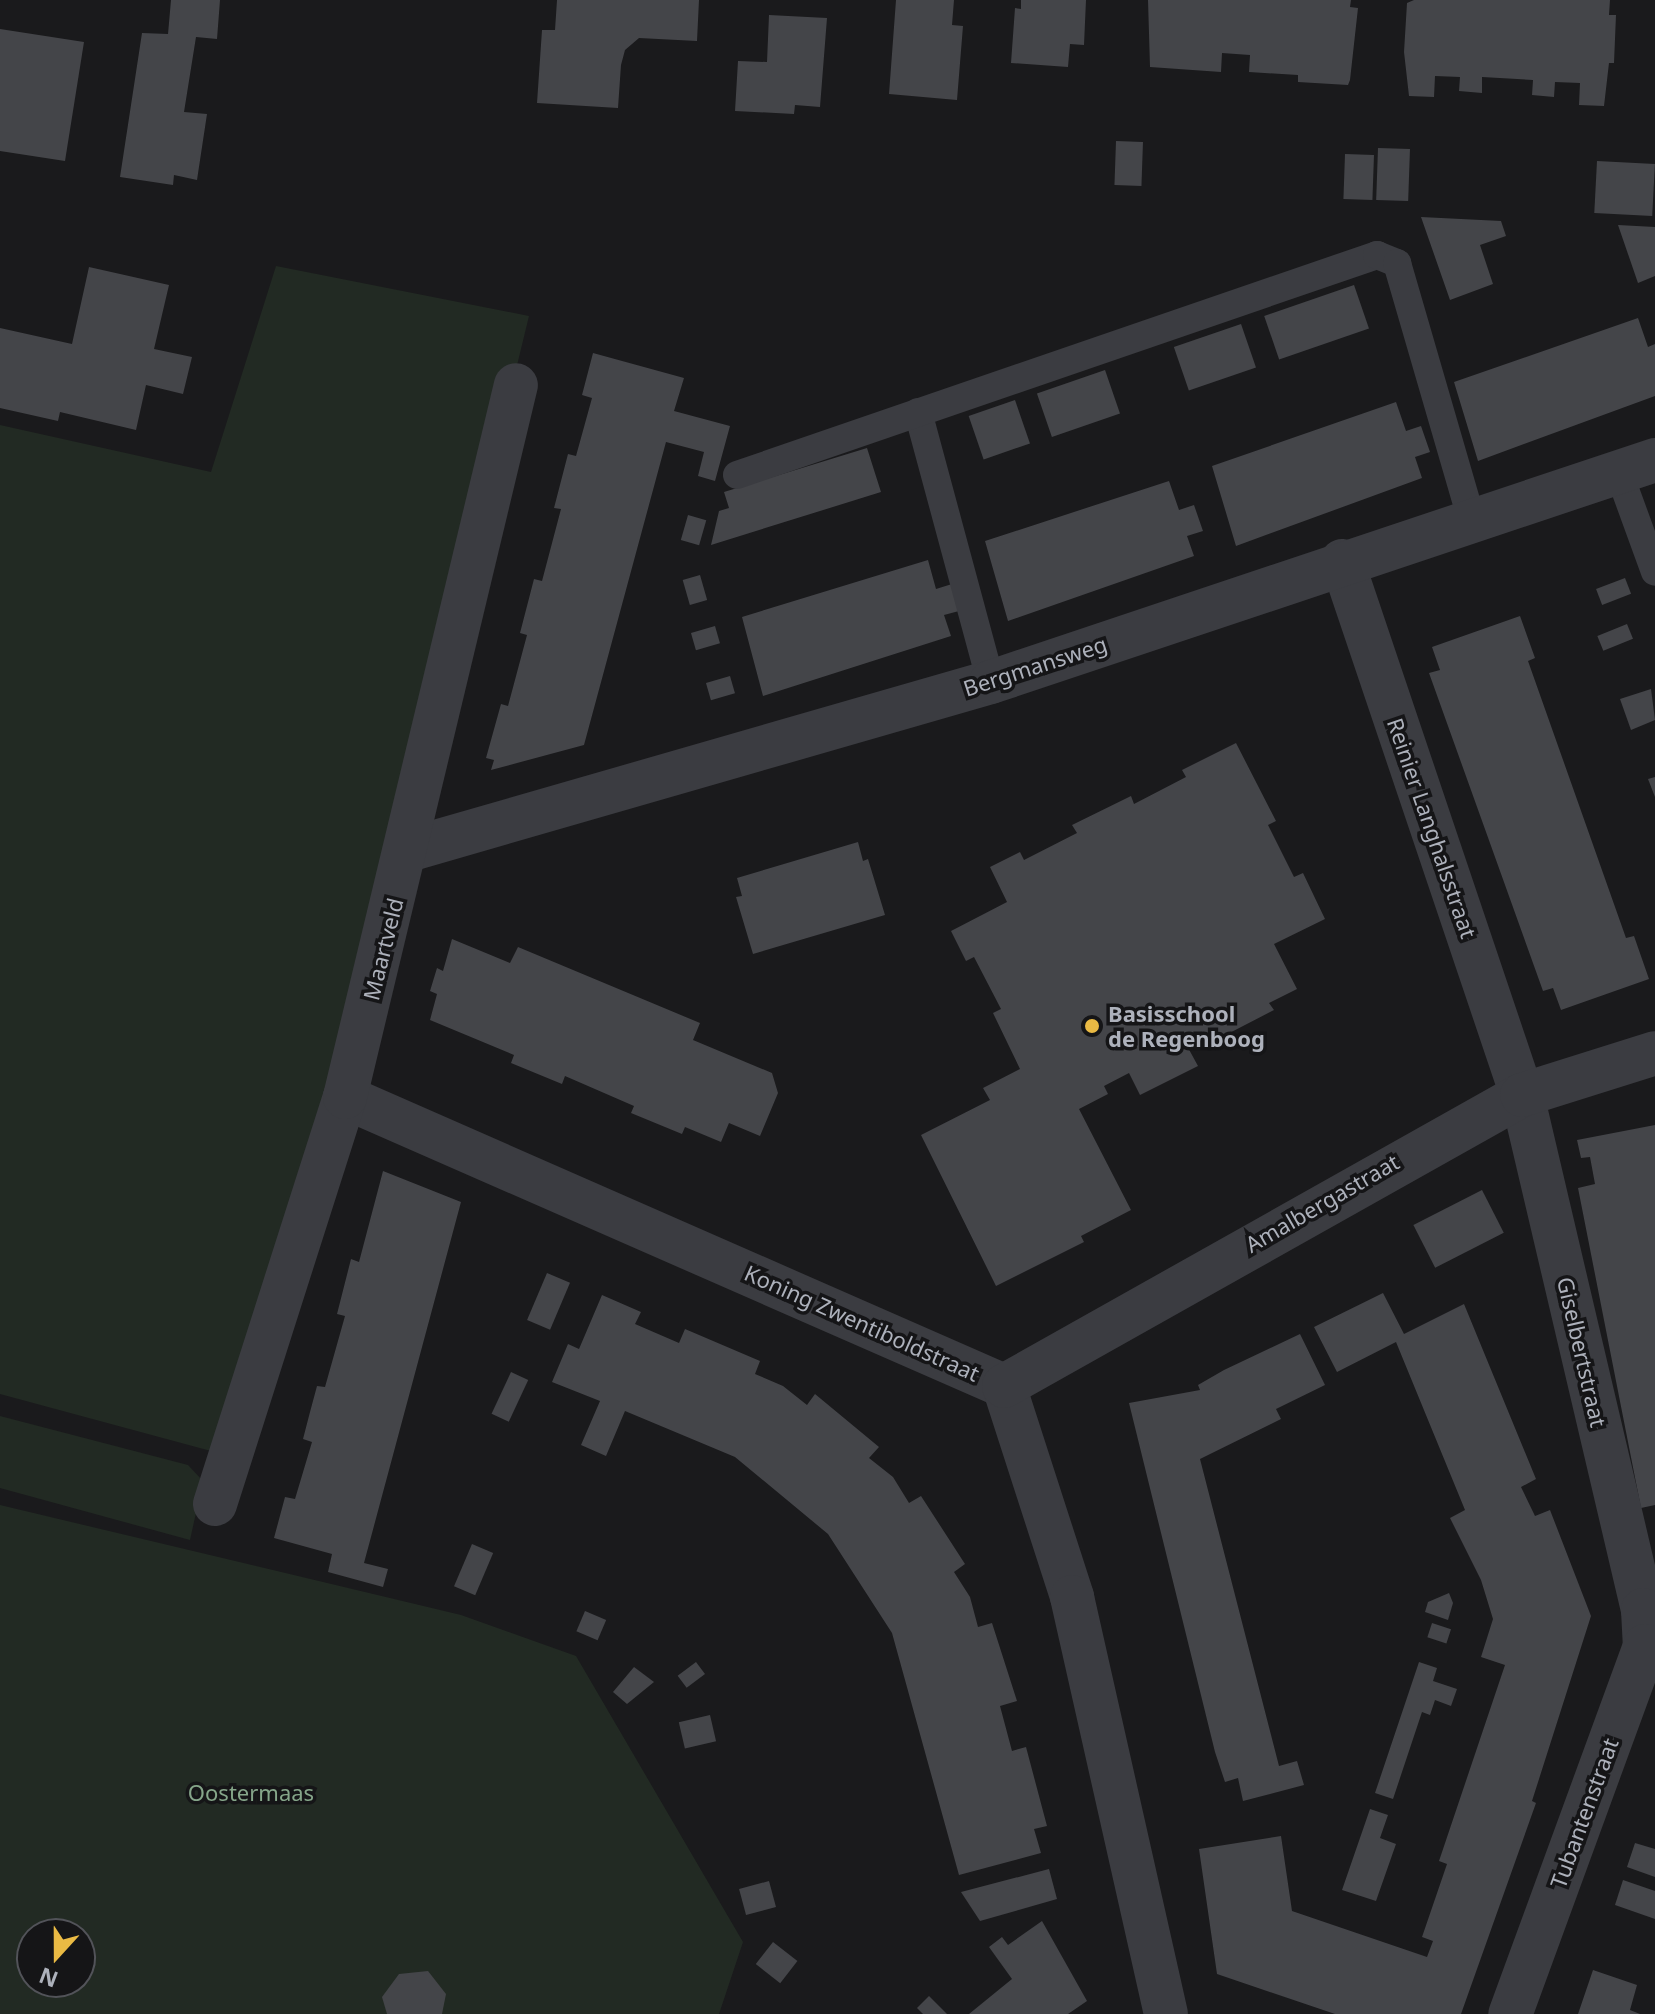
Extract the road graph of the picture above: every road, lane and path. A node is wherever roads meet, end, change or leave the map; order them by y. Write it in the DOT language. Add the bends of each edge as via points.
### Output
graph roads {
  1 [pos="516,385"];
  2 [pos="918,412"];
  3 [pos="1637,466"];
  4 [pos="737,475"];
  5 [pos="1471,518"];
  6 [pos="1342,561"];
  7 [pos="1655,572"];
  8 [pos="991,682"];
  9 [pos="408,850"];
  10 [pos="1655,1053"];
  11 [pos="1522,1095"];
  12 [pos="345,1097"];
  13 [pos="1004,1386"];
  14 [pos="215,1504"];
  15 [pos="1649,1610"];
  16 [pos="1166,2014"];
  17 [pos="1510,2014"];
  1 -- 9 [label="street, Maartveld"];
  2 -- 4 [label="lane"];
  2 -- 5 [label="lane" via="1377,255 1397,263"];
  2 -- 8 [label="lane"];
  3 -- 5 [label="street, Bergmansweg"];
  3 -- 7 [label="lane"];
  5 -- 6 [label="street, Bergmansweg"];
  6 -- 8 [label="street, Bergmansweg"];
  6 -- 11 [label="street, Reinier Langhalsstraat"];
  8 -- 9 [label="street, Bergmansweg"];
  9 -- 12 [label="street, Maartveld"];
  10 -- 11 [label="street, Amalbergastraat"];
  11 -- 13 [label="street, Amalbergastraat"];
  11 -- 15 [label="street, Giselbertstraat"];
  12 -- 13 [label="street, Koning Zwentiboldstraat"];
  12 -- 14 [label="street, Maartveld"];
  13 -- 16 [label="street, Koning Zwentiboldstraat" via="1072,1597"];
  15 -- 17 [label="street, Tubantenstraat" via="1645,1646"];
}
